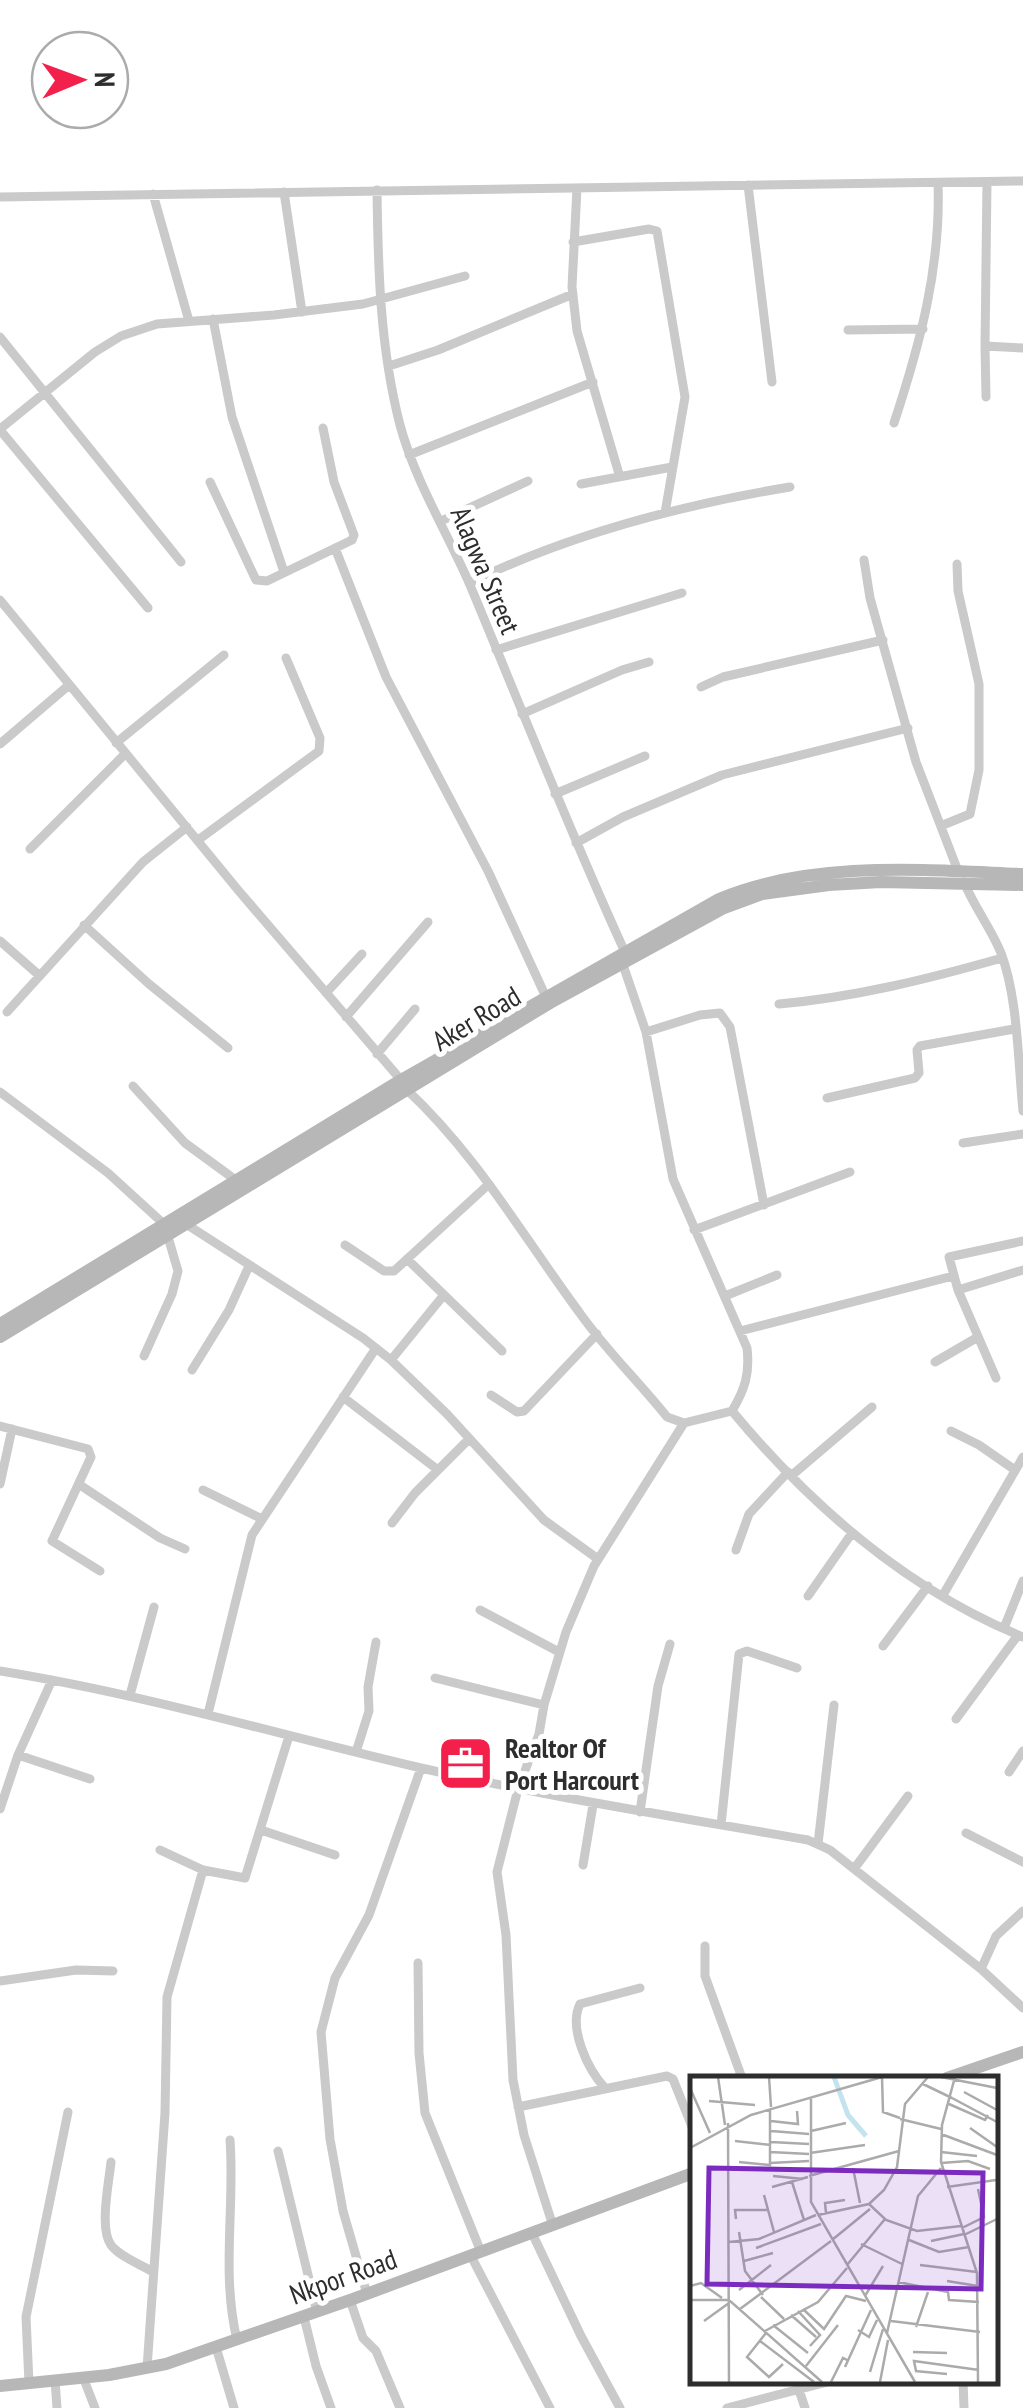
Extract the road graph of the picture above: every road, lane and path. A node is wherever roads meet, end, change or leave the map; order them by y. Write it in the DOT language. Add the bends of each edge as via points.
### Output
graph roads {
  1 [pos="1023,181"];
  2 [pos="987,182"];
  3 [pos="938,183"];
  4 [pos="748,186"];
  5 [pos="577,188"];
  6 [pos="376,190"];
  7 [pos="284,192"];
  8 [pos="154,194"];
  9 [pos="0,196"];
  10 [pos="573,242"];
  11 [pos="464,276"];
  12 [pos="573,294"];
  13 [pos="380,298"];
  14 [pos="302,312"];
  15 [pos="213,320"];
  16 [pos="189,322"];
  17 [pos="923,329"];
  18 [pos="848,330"];
  19 [pos="0,337"];
  20 [pos="985,346"];
  21 [pos="1023,348"];
  22 [pos="389,366"];
  23 [pos="592,382"];
  24 [pos="772,382"];
  25 [pos="44,393"];
  26 [pos="986,397"];
  27 [pos="894,424"];
  28 [pos="322,428"];
  29 [pos="0,430"];
  30 [pos="409,455"];
  31 [pos="672,466"];
  32 [pos="619,474"];
  33 [pos="528,481"];
  34 [pos="210,482"];
  35 [pos="581,484"];
  36 [pos="790,488"];
  37 [pos="665,513"];
  38 [pos="440,521"];
  39 [pos="335,548"];
  40 [pos="864,560"];
  41 [pos="180,562"];
  42 [pos="957,564"];
  43 [pos="284,572"];
  44 [pos="469,583"];
  45 [pos="682,593"];
  46 [pos="0,600"];
  47 [pos="148,608"];
  48 [pos="10,611"];
  49 [pos="0,621"];
  50 [pos="883,640"];
  51 [pos="496,650"];
  52 [pos="224,655"];
  53 [pos="286,658"];
  54 [pos="649,662"];
  55 [pos="69,685"];
  56 [pos="701,687"];
  57 [pos="522,714"];
  58 [pos="908,728"];
  59 [pos="116,743"];
  60 [pos="0,744"];
  61 [pos="125,754"];
  62 [pos="645,756"];
  63 [pos="555,794"];
  64 [pos="942,825"];
  65 [pos="187,827"];
  66 [pos="198,840"];
  67 [pos="576,843"];
  68 [pos="30,849"];
  69 [pos="1023,874"];
  70 [pos="961,877"];
  71 [pos="1023,885"];
  72 [pos="428,922"];
  73 [pos="84,925"];
  74 [pos="0,941"];
  75 [pos="362,954"];
  76 [pos="623,956"];
  77 [pos="1002,958"];
  78 [pos="40,976"];
  79 [pos="326,993"];
  80 [pos="545,995"];
  81 [pos="779,1004"];
  82 [pos="415,1009"];
  83 [pos="7,1012"];
  84 [pos="346,1017"];
  85 [pos="1014,1029"];
  86 [pos="646,1032"];
  87 [pos="228,1048"];
  88 [pos="377,1054"];
  89 [pos="1021,1074"];
  90 [pos="404,1085"];
  91 [pos="133,1086"];
  92 [pos="0,1092"];
  93 [pos="827,1098"];
  94 [pos="1023,1111"];
  95 [pos="1023,1134"];
  96 [pos="963,1143"];
  97 [pos="850,1172"];
  98 [pos="237,1181"];
  99 [pos="489,1184"];
  100 [pos="764,1205"];
  101 [pos="186,1224"];
  102 [pos="694,1230"];
  103 [pos="166,1231"];
  104 [pos="1023,1241"];
  105 [pos="345,1246"];
  106 [pos="407,1259"];
  107 [pos="117,1260"];
  108 [pos="249,1266"];
  109 [pos="1023,1270"];
  110 [pos="777,1275"];
  111 [pos="952,1276"];
  112 [pos="958,1290"];
  113 [pos="443,1296"];
  114 [pos="725,1296"];
  115 [pos="0,1324"];
  116 [pos="740,1332"];
  117 [pos="597,1334"];
  118 [pos="0,1337"];
  119 [pos="978,1338"];
  120 [pos="376,1348"];
  121 [pos="502,1351"];
  122 [pos="144,1356"];
  123 [pos="391,1360"];
  124 [pos="935,1362"];
  125 [pos="192,1370"];
  126 [pos="996,1378"];
  127 [pos="491,1395"];
  128 [pos="343,1397"];
  129 [pos="872,1407"];
  130 [pos="732,1412"];
  131 [pos="684,1423"];
  132 [pos="0,1426"];
  133 [pos="12,1429"];
  134 [pos="951,1431"];
  135 [pos="469,1439"];
  136 [pos="1023,1457"];
  137 [pos="438,1470"];
  138 [pos="1015,1470"];
  139 [pos="789,1474"];
  140 [pos="0,1484"];
  141 [pos="80,1485"];
  142 [pos="202,1490"];
  143 [pos="262,1520"];
  144 [pos="392,1524"];
  145 [pos="852,1533"];
  146 [pos="185,1549"];
  147 [pos="736,1550"];
  148 [pos="598,1559"];
  149 [pos="100,1571"];
  150 [pos="1023,1581"];
  151 [pos="928,1586"];
  152 [pos="943,1595"];
  153 [pos="808,1596"];
  154 [pos="154,1607"];
  155 [pos="480,1610"];
  156 [pos="1004,1628"];
  157 [pos="1021,1636"];
  158 [pos="376,1642"];
  159 [pos="670,1644"];
  160 [pos="883,1646"];
  161 [pos="560,1652"];
  162 [pos="797,1668"];
  163 [pos="0,1672"];
  164 [pos="435,1678"];
  165 [pos="52,1680"];
  166 [pos="130,1695"];
  167 [pos="834,1704"];
  168 [pos="544,1705"];
  169 [pos="208,1714"];
  170 [pos="956,1719"];
  171 [pos="289,1736"];
  172 [pos="1023,1751"];
  173 [pos="356,1752"];
  174 [pos="18,1754"];
  175 [pos="420,1768"];
  176 [pos="1009,1772"];
  177 [pos="90,1778"];
  178 [pos="518,1790"];
  179 [pos="908,1796"];
  180 [pos="592,1804"];
  181 [pos="0,1809"];
  182 [pos="640,1812"];
  183 [pos="721,1825"];
  184 [pos="261,1830"];
  185 [pos="966,1833"];
  186 [pos="818,1844"];
  187 [pos="160,1850"];
  188 [pos="335,1855"];
  189 [pos="1023,1862"];
  190 [pos="583,1866"];
  191 [pos="854,1869"];
  192 [pos="203,1870"];
  193 [pos="1023,1911"];
  194 [pos="704,1946"];
  195 [pos="418,1963"];
  196 [pos="981,1969"];
  197 [pos="113,1971"];
  198 [pos="0,1981"];
  199 [pos="640,1988"];
  200 [pos="1023,2008"];
  201 [pos="1023,2052"];
  202 [pos="741,2076"];
  203 [pos="953,2076"];
  204 [pos="605,2088"];
  205 [pos="518,2107"];
  206 [pos="68,2112"];
  207 [pos="690,2121"];
  208 [pos="230,2140"];
  209 [pos="278,2151"];
  210 [pos="112,2162"];
  211 [pos="690,2174"];
  212 [pos="552,2226"];
  213 [pos="532,2233"];
  214 [pos="476,2254"];
  215 [pos="153,2272"];
  216 [pos="367,2294"];
  217 [pos="350,2300"];
  218 [pos="310,2314"];
  219 [pos="237,2340"];
  220 [pos="216,2347"];
  221 [pos="147,2368"];
  222 [pos="83,2378"];
  223 [pos="55,2380"];
  224 [pos="29,2383"];
  225 [pos="824,2383"];
  226 [pos="963,2383"];
  227 [pos="0,2386"];
  228 [pos="799,2390"];
  229 [pos="57,2408"];
  230 [pos="96,2408"];
  231 [pos="234,2408"];
  232 [pos="332,2408"];
  233 [pos="400,2408"];
  234 [pos="550,2408"];
  235 [pos="620,2408"];
  236 [pos="727,2408"];
  237 [pos="804,2408"];
  238 [pos="964,2408"];
  1 -- 2 [label="street"];
  2 -- 3 [label="street"];
  2 -- 20 [label="street"];
  3 -- 4 [label="street"];
  3 -- 17 [label="street" via="940,221"];
  4 -- 5 [label="street"];
  4 -- 24 [label="street"];
  5 -- 6 [label="street"];
  5 -- 10 [label="street"];
  6 -- 7 [label="street"];
  6 -- 13 [label="street, Alagwa Street"];
  7 -- 8 [label="street"];
  7 -- 14 [label="street"];
  8 -- 9 [label="street"];
  8 -- 16 [label="street"];
  10 -- 12 [label="street"];
  10 -- 31 [label="street" via="657,231 685,398"];
  11 -- 13 [label="street"];
  12 -- 22 [label="street"];
  12 -- 23 [label="street"];
  13 -- 14 [label="street"];
  13 -- 22 [label="street, Alagwa Street"];
  14 -- 15 [label="street"];
  15 -- 16 [label="street"];
  15 -- 43 [label="street" via="232,416"];
  16 -- 25 [label="street" via="121,336"];
  17 -- 18 [label="street"];
  17 -- 27 [label="street"];
  19 -- 25 [label="street"];
  20 -- 21 [label="street"];
  20 -- 26 [label="street"];
  22 -- 30 [label="street, Alagwa Street"];
  23 -- 30 [label="street"];
  23 -- 32 [label="street"];
  25 -- 29 [label="street"];
  25 -- 41 [label="street"];
  28 -- 39 [label="street" via="354,535"];
  29 -- 47 [label="street"];
  30 -- 38 [label="street, Alagwa Street"];
  31 -- 32 [label="street"];
  31 -- 37 [label="street"];
  32 -- 35 [label="street"];
  33 -- 38 [label="street"];
  34 -- 43 [label="street" via="256,580"];
  36 -- 37 [label="street"];
  37 -- 44 [label="street" via="542,550"];
  38 -- 44 [label="street, Alagwa Street"];
  39 -- 43 [label="street"];
  39 -- 80 [label="street" via="386,677"];
  40 -- 50 [label="street"];
  42 -- 64 [label="street" via="978,684 979,770 970,814"];
  44 -- 51 [label="street, Alagwa Street"];
  45 -- 51 [label="street"];
  46 -- 48 [label="street"];
  48 -- 49 [label="street"];
  48 -- 55 [label="street"];
  50 -- 56 [label="street"];
  50 -- 58 [label="street"];
  51 -- 57 [label="street, Alagwa Street"];
  52 -- 59 [label="street"];
  53 -- 66 [label="street" via="320,738 318,751"];
  54 -- 57 [label="street"];
  55 -- 59 [label="street"];
  55 -- 60 [label="street"];
  57 -- 63 [label="street, Alagwa Street"];
  58 -- 64 [label="street"];
  58 -- 67 [label="street" via="722,775"];
  59 -- 61 [label="street"];
  61 -- 65 [label="street"];
  61 -- 68 [label="street"];
  62 -- 63 [label="street"];
  63 -- 67 [label="street, Alagwa Street"];
  64 -- 70 [label="street"];
  65 -- 66 [label="street"];
  65 -- 73 [label="street" via="142,862"];
  66 -- 79 [label="street"];
  67 -- 76 [label="street, Alagwa Street"];
  69 -- 70 [label="street, Aker Road"];
  70 -- 71 [label="street, Aker Road"];
  70 -- 76 [label="street, Aker Road" via="762,894"];
  70 -- 77 [label="street"];
  72 -- 84 [label="street"];
  73 -- 78 [label="street"];
  73 -- 87 [label="street"];
  74 -- 78 [label="street"];
  75 -- 79 [label="street"];
  76 -- 80 [label="street, Aker Road"];
  76 -- 86 [label="street, Alagwa Street"];
  76 -- 90 [label="street, Aker Road"];
  77 -- 81 [label="street" via="839,999"];
  77 -- 85 [label="street"];
  78 -- 83 [label="street"];
  79 -- 84 [label="street"];
  80 -- 90 [label="street, Aker Road"];
  82 -- 88 [label="street"];
  84 -- 88 [label="street"];
  85 -- 89 [label="street"];
  85 -- 93 [label="street" via="920,1046 915,1078"];
  86 -- 100 [label="street" via="720,1013 730,1027"];
  86 -- 102 [label="street, Alagwa Street" via="673,1179"];
  88 -- 90 [label="street"];
  89 -- 94 [label="street"];
  90 -- 98 [label="street, Aker Road"];
  90 -- 99 [label="street"];
  90 -- 101 [label="street, Aker Road"];
  91 -- 98 [label="street" via="185,1144"];
  92 -- 103 [label="street" via="108,1173"];
  95 -- 96 [label="street"];
  97 -- 100 [label="street"];
  98 -- 103 [label="street, Aker Road"];
  99 -- 106 [label="street"];
  99 -- 117 [label="street"];
  100 -- 102 [label="street"];
  101 -- 103 [label="street, Aker Road"];
  101 -- 108 [label="street"];
  102 -- 114 [label="street, Alagwa Street"];
  103 -- 107 [label="street, Aker Road"];
  103 -- 122 [label="street" via="178,1271"];
  104 -- 111 [label="street" via="952,1254"];
  105 -- 106 [label="street" via="388,1272"];
  106 -- 113 [label="street"];
  107 -- 115 [label="street, Aker Road"];
  107 -- 118 [label="street, Aker Road"];
  108 -- 120 [label="street"];
  108 -- 125 [label="street"];
  109 -- 112 [label="street"];
  110 -- 114 [label="street"];
  111 -- 112 [label="street"];
  111 -- 116 [label="street"];
  112 -- 119 [label="street"];
  113 -- 121 [label="street"];
  113 -- 123 [label="street"];
  114 -- 116 [label="street, Alagwa Street"];
  116 -- 130 [label="street, Alagwa Street" via="750,1370"];
  117 -- 127 [label="street" via="524,1412"];
  117 -- 131 [label="street" via="667,1417"];
  119 -- 124 [label="street"];
  119 -- 126 [label="street"];
  120 -- 123 [label="street"];
  120 -- 128 [label="street"];
  123 -- 135 [label="street"];
  128 -- 137 [label="street"];
  128 -- 143 [label="street"];
  129 -- 139 [label="street"];
  130 -- 131 [label="street"];
  130 -- 139 [label="street"];
  131 -- 148 [label="street"];
  132 -- 133 [label="street"];
  133 -- 140 [label="street"];
  133 -- 141 [label="street" via="88,1449"];
  134 -- 138 [label="street"];
  135 -- 137 [label="street"];
  135 -- 148 [label="street" via="544,1520"];
  136 -- 138 [label="street"];
  137 -- 144 [label="street"];
  138 -- 152 [label="street"];
  139 -- 145 [label="street"];
  139 -- 147 [label="street" via="749,1514"];
  141 -- 146 [label="street"];
  141 -- 149 [label="street" via="52,1541"];
  142 -- 143 [label="street"];
  143 -- 169 [label="street" via="244,1560"];
  145 -- 151 [label="street"];
  145 -- 153 [label="street"];
  148 -- 161 [label="street"];
  150 -- 156 [label="street"];
  151 -- 152 [label="street"];
  151 -- 160 [label="street"];
  152 -- 156 [label="street"];
  154 -- 166 [label="street"];
  155 -- 161 [label="street"];
  156 -- 157 [label="street"];
  157 -- 170 [label="street"];
  158 -- 173 [label="street"];
  159 -- 182 [label="street"];
  161 -- 168 [label="street"];
  162 -- 183 [label="street" via="740,1654"];
  163 -- 165 [label="street"];
  164 -- 168 [label="street"];
  165 -- 166 [label="street"];
  165 -- 174 [label="street"];
  166 -- 169 [label="street"];
  167 -- 186 [label="street"];
  168 -- 178 [label="street"];
  169 -- 171 [label="street"];
  171 -- 173 [label="street"];
  171 -- 184 [label="street"];
  172 -- 176 [label="street"];
  173 -- 175 [label="street"];
  174 -- 177 [label="street"];
  174 -- 181 [label="street"];
  175 -- 178 [label="street"];
  175 -- 216 [label="street" via="369,1915 335,1978 321,2032 330,2139"];
  178 -- 180 [label="street"];
  178 -- 205 [label="street" via="497,1872"];
  179 -- 191 [label="street"];
  180 -- 182 [label="street"];
  180 -- 190 [label="street"];
  182 -- 183 [label="street"];
  183 -- 186 [label="street"];
  184 -- 188 [label="street"];
  184 -- 192 [label="street" via="244,1879"];
  185 -- 189 [label="street"];
  186 -- 191 [label="street"];
  187 -- 192 [label="street"];
  191 -- 196 [label="street"];
  192 -- 215 [label="street" via="167,1998"];
  193 -- 196 [label="street" via="996,1936"];
  194 -- 202 [label="street" via="706,1976"];
  195 -- 214 [label="street" via="425,2113"];
  196 -- 200 [label="street"];
  197 -- 198 [label="street"];
  199 -- 204 [label="street" via="580,2004 576,2011 586,2058"];
  201 -- 203 [label="street"];
  204 -- 205 [label="street"];
  204 -- 207 [label="street" via="673,2078"];
  205 -- 212 [label="street"];
  206 -- 224 [label="street" via="26,2316"];
  208 -- 219 [label="street" via="228,2278"];
  209 -- 218 [label="street"];
  210 -- 215 [label="street" via="107,2240"];
  211 -- 212 [label="street, Nkpor Road"];
  212 -- 213 [label="street, Nkpor Road"];
  213 -- 214 [label="street, Nkpor Road"];
  213 -- 235 [label="street"];
  214 -- 216 [label="street, Nkpor Road"];
  214 -- 234 [label="street"];
  215 -- 221 [label="street"];
  216 -- 217 [label="street, Nkpor Road"];
  217 -- 218 [label="street, Nkpor Road"];
  217 -- 233 [label="street"];
  218 -- 219 [label="street, Nkpor Road"];
  218 -- 232 [label="street" via="316,2366"];
  219 -- 220 [label="street, Nkpor Road"];
  220 -- 221 [label="street, Nkpor Road"];
  220 -- 231 [label="street"];
  221 -- 222 [label="street, Nkpor Road"];
  222 -- 223 [label="street, Nkpor Road"];
  222 -- 230 [label="street"];
  223 -- 224 [label="street, Nkpor Road"];
  223 -- 229 [label="street"];
  224 -- 227 [label="street, Nkpor Road"];
  225 -- 228 [label="street"];
  226 -- 238 [label="street"];
  228 -- 236 [label="street"];
  228 -- 237 [label="street"];
}
